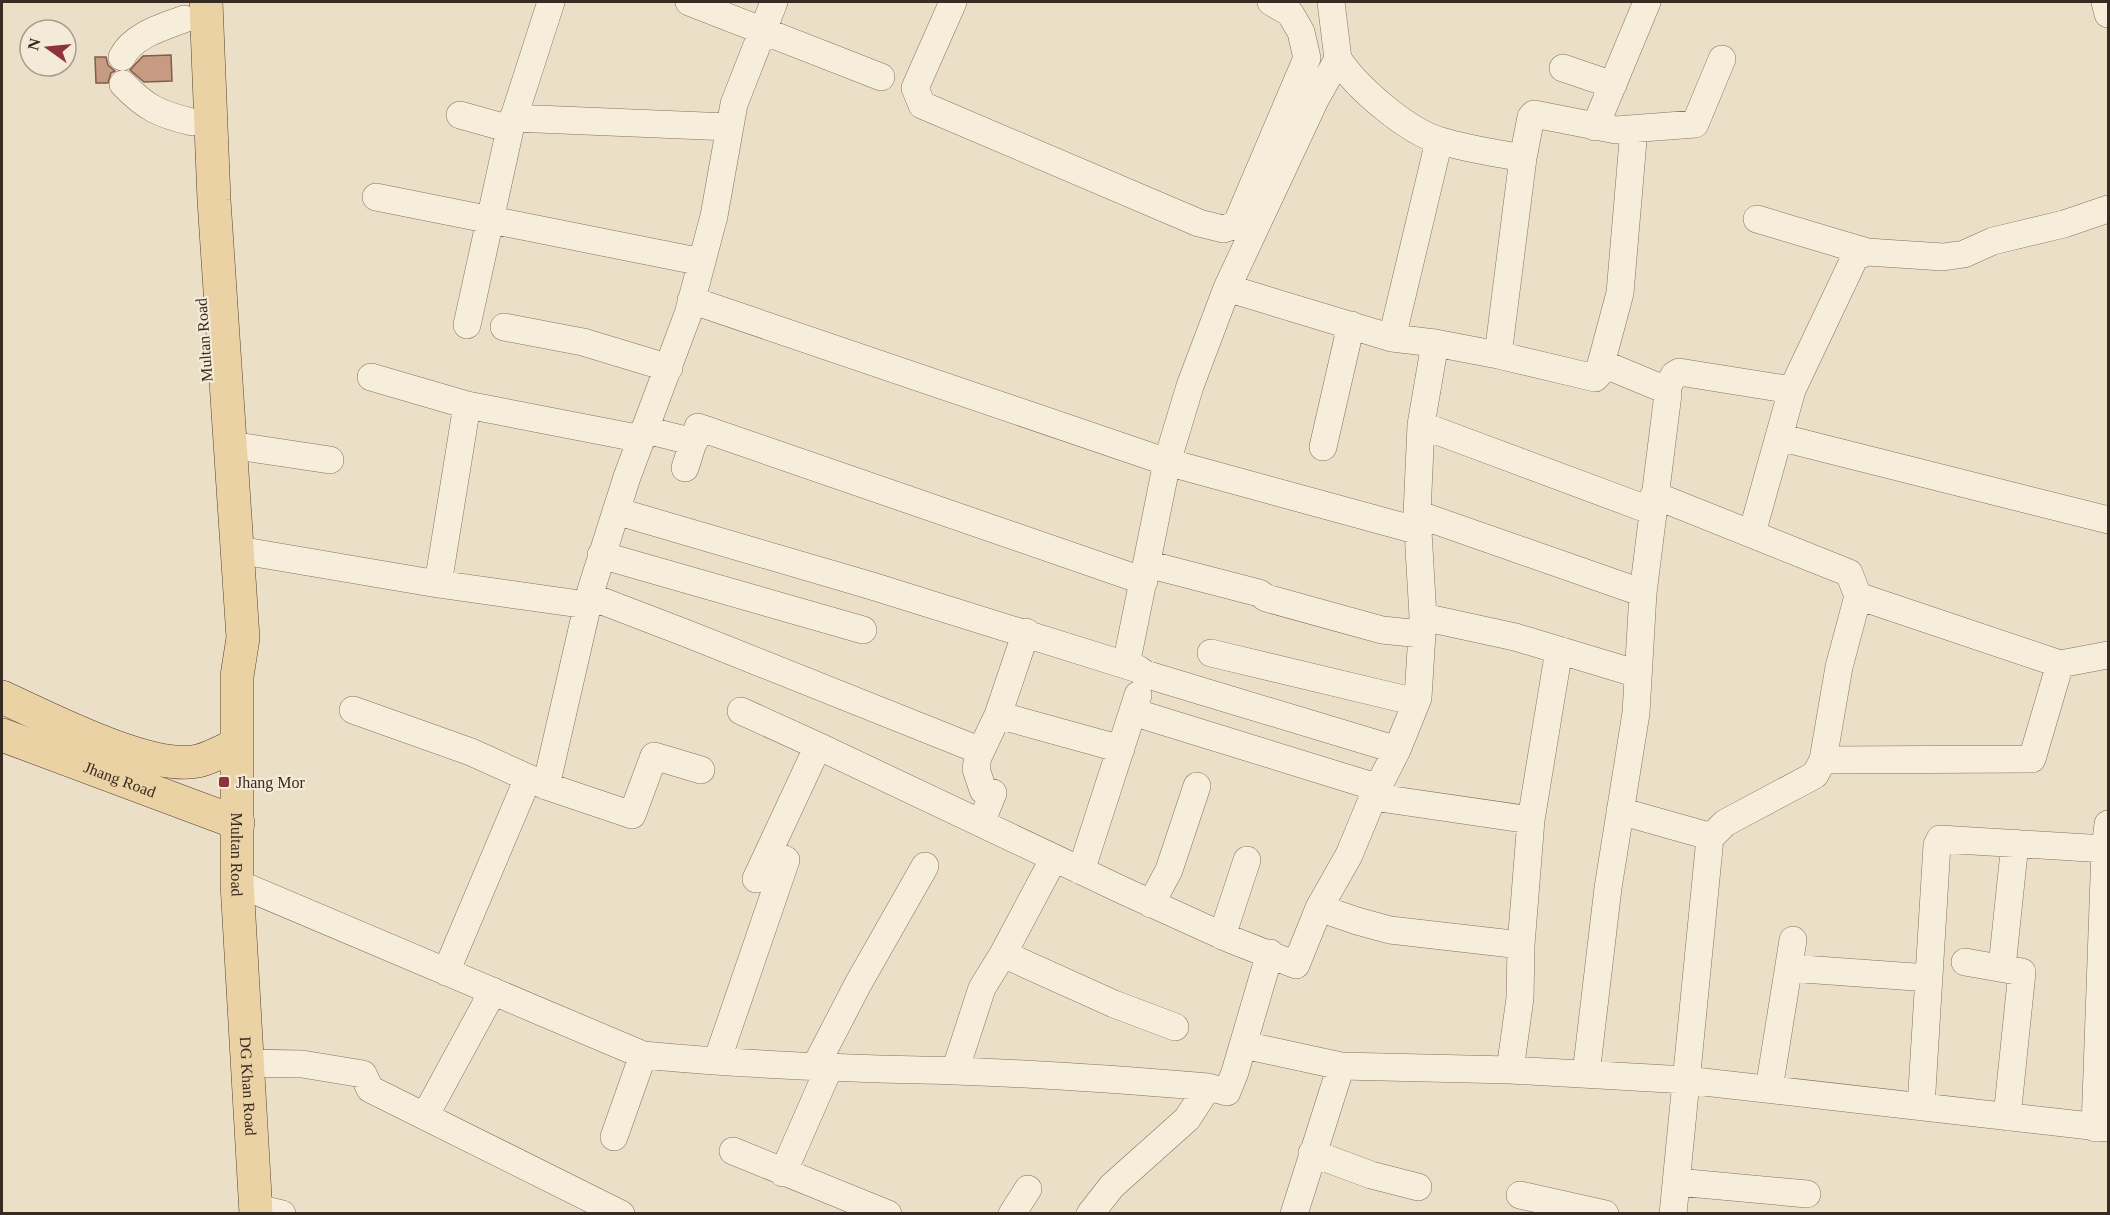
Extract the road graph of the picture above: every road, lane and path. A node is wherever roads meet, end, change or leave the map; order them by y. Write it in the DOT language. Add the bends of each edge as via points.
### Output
graph roads {
  1 [pos="551,2"];
  2 [pos="689,2"];
  3 [pos="774,2"];
  4 [pos="953,2"];
  5 [pos="1271,2"];
  6 [pos="1331,2"];
  7 [pos="1647,2"];
  8 [pos="2105,2"];
  9 [pos="191,7"];
  10 [pos="2109,14"];
  11 [pos="762,30"];
  12 [pos="122,57"];
  13 [pos="1338,59"];
  14 [pos="1722,59"];
  15 [pos="1563,69"];
  16 [pos="881,77"];
  17 [pos="123,84"];
  18 [pos="1613,85"];
  19 [pos="460,115"];
  20 [pos="192,122"];
  21 [pos="511,123"];
  22 [pos="729,127"];
  23 [pos="1595,127"];
  24 [pos="1634,129"];
  25 [pos="1439,141"];
  26 [pos="1523,158"];
  27 [pos="376,197"];
  28 [pos="2109,209"];
  29 [pos="1757,219"];
  30 [pos="490,220"];
  31 [pos="1867,252"];
  32 [pos="702,262"];
  33 [pos="1227,288"];
  34 [pos="692,300"];
  35 [pos="466,325"];
  36 [pos="1351,326"];
  37 [pos="504,327"];
  38 [pos="1392,338"];
  39 [pos="1435,343"];
  40 [pos="1498,356"];
  41 [pos="1601,363"];
  42 [pos="669,368"];
  43 [pos="371,377"];
  44 [pos="1666,390"];
  45 [pos="1792,390"];
  46 [pos="467,405"];
  47 [pos="1421,425"];
  48 [pos="644,434"];
  49 [pos="1779,437"];
  50 [pos="694,441"];
  51 [pos="230,445"];
  52 [pos="1323,447"];
  53 [pos="330,460"];
  54 [pos="1167,462"];
  55 [pos="685,468"];
  56 [pos="1653,503"];
  57 [pos="616,511"];
  58 [pos="2109,520"];
  59 [pos="1418,522"];
  60 [pos="1752,533"];
  61 [pos="238,550"];
  62 [pos="601,555"];
  63 [pos="1145,572"];
  64 [pos="438,584"];
  65 [pos="1642,593"];
  66 [pos="1858,596"];
  67 [pos="588,601"];
  68 [pos="1422,626"];
  69 [pos="863,630"];
  70 [pos="1026,632"];
  71 [pos="1558,650"];
  72 [pos="1211,653"];
  73 [pos="2109,656"];
  74 [pos="2060,664"];
  75 [pos="1136,669"];
  76 [pos="1638,674"];
  77 [pos="237,676"];
  78 [pos="2,697"];
  79 [pos="1416,702"];
  80 [pos="352,710"];
  81 [pos="741,711"];
  82 [pos="1133,712"];
  83 [pos="998,715"];
  84 [pos="2,735"];
  85 [pos="236,745"];
  86 [pos="818,746"];
  87 [pos="1121,748"];
  88 [pos="1397,750"];
  89 [pos="981,751"];
  90 [pos="1823,760"];
  91 [pos="701,770"];
  92 [pos="537,782"];
  93 [pos="1197,786"];
  94 [pos="1376,792"];
  95 [pos="1620,811"];
  96 [pos="1531,820"];
  97 [pos="237,823"];
  98 [pos="981,823"];
  99 [pos="2107,836"];
  100 [pos="1710,838"];
  101 [pos="2014,843"];
  102 [pos="769,850"];
  103 [pos="1054,858"];
  104 [pos="1247,861"];
  105 [pos="925,866"];
  106 [pos="1081,871"];
  107 [pos="756,879"];
  108 [pos="237,883"];
  109 [pos="1151,904"];
  110 [pos="1319,908"];
  111 [pos="1222,936"];
  112 [pos="1793,940"];
  113 [pos="1521,945"];
  114 [pos="1270,953"];
  115 [pos="1003,954"];
  116 [pos="241,959"];
  117 [pos="1965,962"];
  118 [pos="2002,967"];
  119 [pos="1789,968"];
  120 [pos="446,972"];
  121 [pos="1929,978"];
  122 [pos="493,991"];
  123 [pos="1175,1027"];
  124 [pos="1243,1046"];
  125 [pos="643,1055"];
  126 [pos="717,1062"];
  127 [pos="247,1063"];
  128 [pos="1341,1066"];
  129 [pos="822,1067"];
  130 [pos="1510,1070"];
  131 [pos="955,1071"];
  132 [pos="1586,1074"];
  133 [pos="1686,1080"];
  134 [pos="1208,1087"];
  135 [pos="1769,1089"];
  136 [pos="1921,1107"];
  137 [pos="425,1116"];
  138 [pos="2007,1117"];
  139 [pos="2102,1128"];
  140 [pos="614,1137"];
  141 [pos="733,1152"];
  142 [pos="1312,1153"];
  143 [pos="783,1173"];
  144 [pos="1677,1182"];
  145 [pos="1418,1187"];
  146 [pos="1028,1189"];
  147 [pos="1807,1194"];
  148 [pos="1520,1195"];
  149 [pos="264,1212"];
  150 [pos="621,1214"];
  151 [pos="888,1214"];
  152 [pos="1012,1214"];
  153 [pos="1090,1214"];
  154 [pos="1294,1214"];
  155 [pos="1605,1214"];
  156 [pos="1673,1214"];
  1 -- 21 [label="street"];
  2 -- 11 [label="street"];
  3 -- 11 [label="street"];
  4 -- 5 [label="street" via="915,88 922,105 1198,224 1223,229 1236,225 1307,58 1301,32 1290,13"];
  6 -- 13 [label="street"];
  7 -- 18 [label="street"];
  8 -- 10 [label="street"];
  9 -- 12 [label="street" via="135,41"];
  9 -- 20 [label="main road, Multan Road"];
  9 -- 51 [label="main road, Multan Road" via="214,200"];
  11 -- 16 [label="street"];
  11 -- 22 [label="street"];
  13 -- 25 [label="street" via="1395,118"];
  13 -- 33 [label="street"];
  14 -- 24 [label="street" via="1695,124"];
  15 -- 18 [label="street"];
  17 -- 20 [label="street" via="149,108"];
  18 -- 23 [label="street"];
  19 -- 21 [label="street"];
  20 -- 77 [label="main road, Multan Road" via="224,637"];
  21 -- 22 [label="street"];
  21 -- 30 [label="street"];
  22 -- 32 [label="street"];
  23 -- 24 [label="street"];
  23 -- 26 [label="street" via="1534,114"];
  24 -- 41 [label="street" via="1620,293"];
  25 -- 26 [label="street"];
  25 -- 38 [label="street"];
  26 -- 40 [label="street"];
  27 -- 30 [label="street"];
  28 -- 31 [label="street" via="1993,241 1964,254 1943,257"];
  29 -- 31 [label="street"];
  30 -- 32 [label="street"];
  30 -- 35 [label="street"];
  31 -- 45 [label="street" via="1854,257"];
  32 -- 34 [label="street"];
  33 -- 36 [label="street"];
  33 -- 54 [label="street" via="1190,386"];
  34 -- 42 [label="street"];
  34 -- 54 [label="street"];
  36 -- 38 [label="street"];
  36 -- 52 [label="street"];
  37 -- 42 [label="street" via="583,342"];
  38 -- 39 [label="street"];
  39 -- 40 [label="street"];
  39 -- 47 [label="street"];
  40 -- 41 [label="street" via="1591,379 1598,375"];
  41 -- 44 [label="street"];
  42 -- 48 [label="street"];
  43 -- 46 [label="street"];
  44 -- 45 [label="street" via="1679,372"];
  44 -- 56 [label="street" via="1668,402"];
  45 -- 49 [label="street"];
  46 -- 48 [label="street"];
  46 -- 64 [label="street"];
  47 -- 56 [label="street"];
  47 -- 59 [label="street"];
  48 -- 50 [label="street"];
  48 -- 57 [label="street"];
  49 -- 58 [label="street"];
  49 -- 60 [label="street"];
  50 -- 55 [label="street"];
  50 -- 63 [label="street" via="698,427"];
  51 -- 53 [label="street"];
  51 -- 61 [label="main road, Multan Road"];
  54 -- 59 [label="street"];
  54 -- 63 [label="street"];
  56 -- 60 [label="street"];
  56 -- 65 [label="street"];
  57 -- 62 [label="street"];
  57 -- 70 [label="street"];
  59 -- 65 [label="street"];
  59 -- 68 [label="street"];
  60 -- 66 [label="street" via="1849,573"];
  61 -- 64 [label="street"];
  61 -- 77 [label="main road, Multan Road" via="243,638"];
  62 -- 67 [label="street"];
  62 -- 69 [label="street"];
  63 -- 68 [label="street" via="1259,592 1266,598 1382,630"];
  63 -- 75 [label="street"];
  64 -- 67 [label="street"];
  65 -- 76 [label="street"];
  66 -- 74 [label="street"];
  66 -- 90 [label="street" via="1839,667"];
  67 -- 89 [label="street" via="688,634"];
  67 -- 92 [label="street"];
  68 -- 71 [label="street" via="1469,626"];
  68 -- 79 [label="street"];
  70 -- 75 [label="street"];
  70 -- 83 [label="street"];
  71 -- 76 [label="street"];
  71 -- 96 [label="street"];
  72 -- 79 [label="street"];
  73 -- 74 [label="street"];
  74 -- 90 [label="street" via="2031,759"];
  75 -- 82 [label="street"];
  75 -- 88 [label="street"];
  76 -- 95 [label="street" via="1636,713"];
  77 -- 85 [label="main road, Multan Road"];
  78 -- 85 [label="main road, Jhang Road" via="91,738 159,761 197,761"];
  79 -- 88 [label="street"];
  80 -- 92 [label="street" via="471,752"];
  81 -- 86 [label="street"];
  82 -- 87 [label="street"];
  82 -- 94 [label="street"];
  83 -- 87 [label="street"];
  83 -- 89 [label="street"];
  84 -- 97 [label="main road, Jhang Road"];
  85 -- 97 [label="main road, Multan Road"];
  86 -- 98 [label="street"];
  86 -- 102 [label="street"];
  87 -- 106 [label="street"];
  88 -- 94 [label="street"];
  89 -- 98 [label="street" via="976,769 983,790 993,793"];
  90 -- 100 [label="street" via="1815,775 1725,823"];
  91 -- 92 [label="street" via="654,756 632,815"];
  92 -- 120 [label="street"];
  93 -- 109 [label="street" via="1169,870"];
  94 -- 96 [label="street"];
  94 -- 110 [label="street" via="1349,855"];
  95 -- 100 [label="street"];
  95 -- 132 [label="street"];
  96 -- 113 [label="street"];
  97 -- 108 [label="main road, Multan Road"];
  98 -- 103 [label="street"];
  99 -- 101 [label="street"];
  99 -- 139 [label="street"];
  100 -- 133 [label="street"];
  101 -- 118 [label="street"];
  101 -- 121 [label="street" via="1940,839"];
  102 -- 107 [label="street"];
  102 -- 126 [label="street" via="786,860"];
  103 -- 106 [label="street"];
  103 -- 115 [label="street"];
  104 -- 111 [label="street"];
  105 -- 129 [label="street" via="858,984"];
  106 -- 109 [label="street"];
  108 -- 116 [label="main road, Multan Road"];
  108 -- 120 [label="street"];
  109 -- 111 [label="street"];
  110 -- 113 [label="street" via="1390,930"];
  110 -- 114 [label="street" via="1296,965"];
  111 -- 114 [label="street"];
  112 -- 119 [label="street"];
  113 -- 130 [label="street" via="1520,998"];
  114 -- 124 [label="street"];
  115 -- 123 [label="street"];
  115 -- 131 [label="street" via="982,988"];
  116 -- 127 [label="main road, DG Khan Road"];
  117 -- 118 [label="street"];
  118 -- 138 [label="street" via="2023,974"];
  119 -- 121 [label="street"];
  119 -- 135 [label="street"];
  120 -- 122 [label="street"];
  121 -- 136 [label="street"];
  122 -- 125 [label="street"];
  122 -- 137 [label="street"];
  124 -- 128 [label="street"];
  124 -- 134 [label="street" via="1227,1092"];
  125 -- 126 [label="street"];
  125 -- 140 [label="street"];
  126 -- 129 [label="street"];
  127 -- 137 [label="street" via="302,1064 363,1074 370,1089"];
  127 -- 149 [label="main road, DG Khan Road"];
  128 -- 130 [label="street"];
  128 -- 142 [label="street"];
  129 -- 131 [label="street"];
  129 -- 143 [label="street"];
  130 -- 132 [label="street"];
  131 -- 134 [label="street"];
  132 -- 133 [label="street"];
  133 -- 135 [label="street"];
  133 -- 144 [label="street"];
  134 -- 153 [label="street" via="1187,1119 1112,1186"];
  135 -- 136 [label="street"];
  136 -- 138 [label="street"];
  137 -- 150 [label="street"];
  138 -- 139 [label="street"];
  141 -- 143 [label="street"];
  142 -- 145 [label="street"];
  142 -- 154 [label="street"];
  143 -- 151 [label="street"];
  144 -- 147 [label="street"];
  144 -- 156 [label="street"];
  146 -- 152 [label="street"];
  148 -- 155 [label="street"];
}
